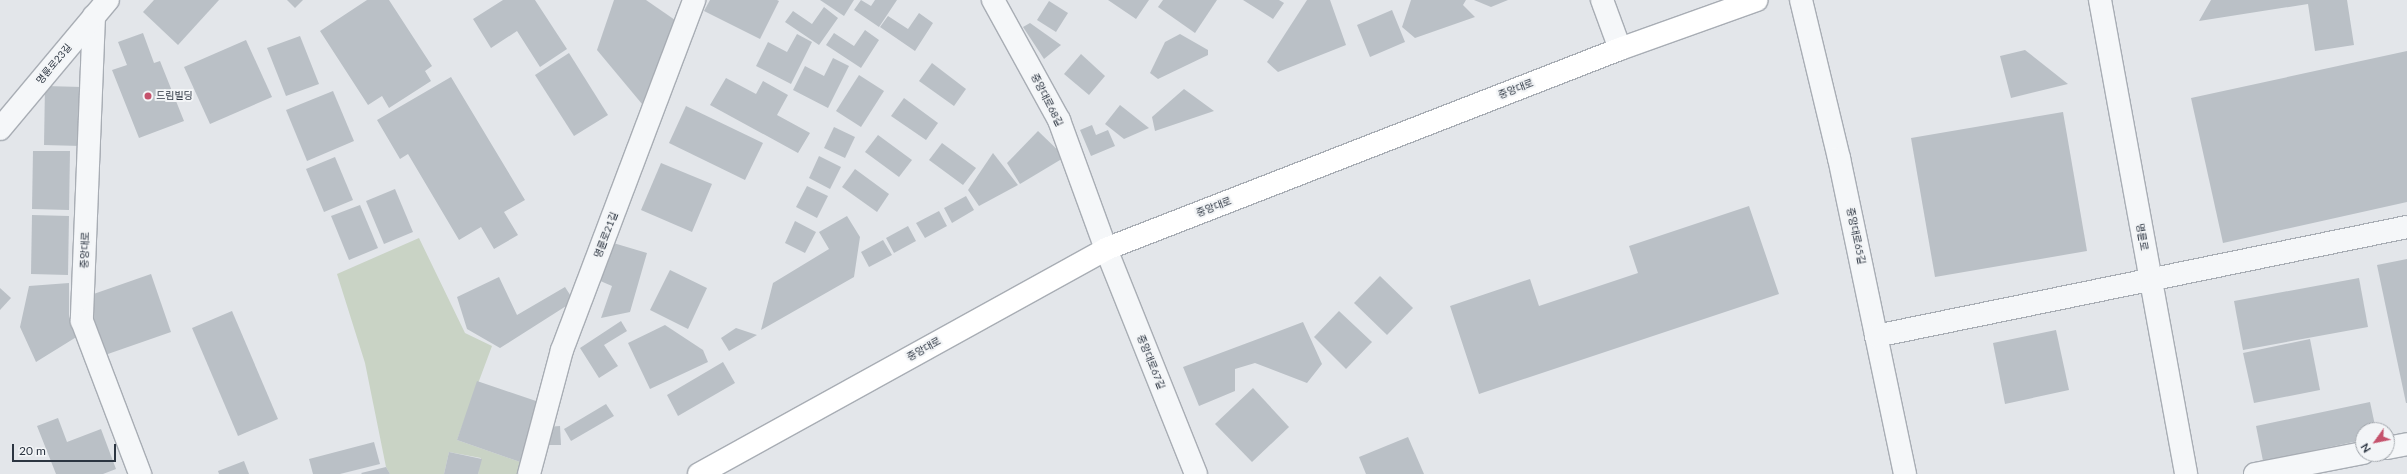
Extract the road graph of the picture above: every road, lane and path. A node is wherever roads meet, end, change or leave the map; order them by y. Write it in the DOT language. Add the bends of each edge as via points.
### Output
graph roads {
  1 [pos="694,0"];
  2 [pos="1602,0"];
  3 [pos="1757,0"];
  4 [pos="1801,0"];
  5 [pos="2100,0"];
  6 [pos="998,1"];
  7 [pos="101,8"];
  8 [pos="1620,49"];
  9 [pos="0,129"];
  10 [pos="2407,227"];
  11 [pos="1106,249"];
  12 [pos="2150,280"];
  13 [pos="1876,336"];
  14 [pos="2407,444"];
  15 [pos="2395,446"];
  16 [pos="2355,455"];
  17 [pos="709,471"];
  18 [pos="140,474"];
  19 [pos="529,474"];
  20 [pos="1196,474"];
  21 [pos="1905,474"];
  22 [pos="2186,474"];
  23 [pos="2255,474"];
  1 -- 19 [label="street, 명륜로21길" via="562,350"];
  2 -- 8 [label="street"];
  3 -- 8 [label="main road, 중앙대로"];
  4 -- 13 [label="street, 중앙대로65길" via="1840,158"];
  5 -- 12 [label="street, 명륜로"];
  6 -- 11 [label="street, 중앙대로68길" via="1059,120"];
  7 -- 9 [label="street, 명륜로23길"];
  7 -- 18 [label="street, 중앙대로" via="82,321"];
  8 -- 11 [label="main road, 중앙대로"];
  10 -- 12 [label="street"];
  11 -- 17 [label="main road, 중앙대로"];
  11 -- 20 [label="street, 중앙대로67길"];
  12 -- 13 [label="street"];
  12 -- 22 [label="street, 명륜로"];
  13 -- 21 [label="street, 중앙대로65길"];
  14 -- 15 [label="street"];
  16 -- 23 [label="street"];
}
